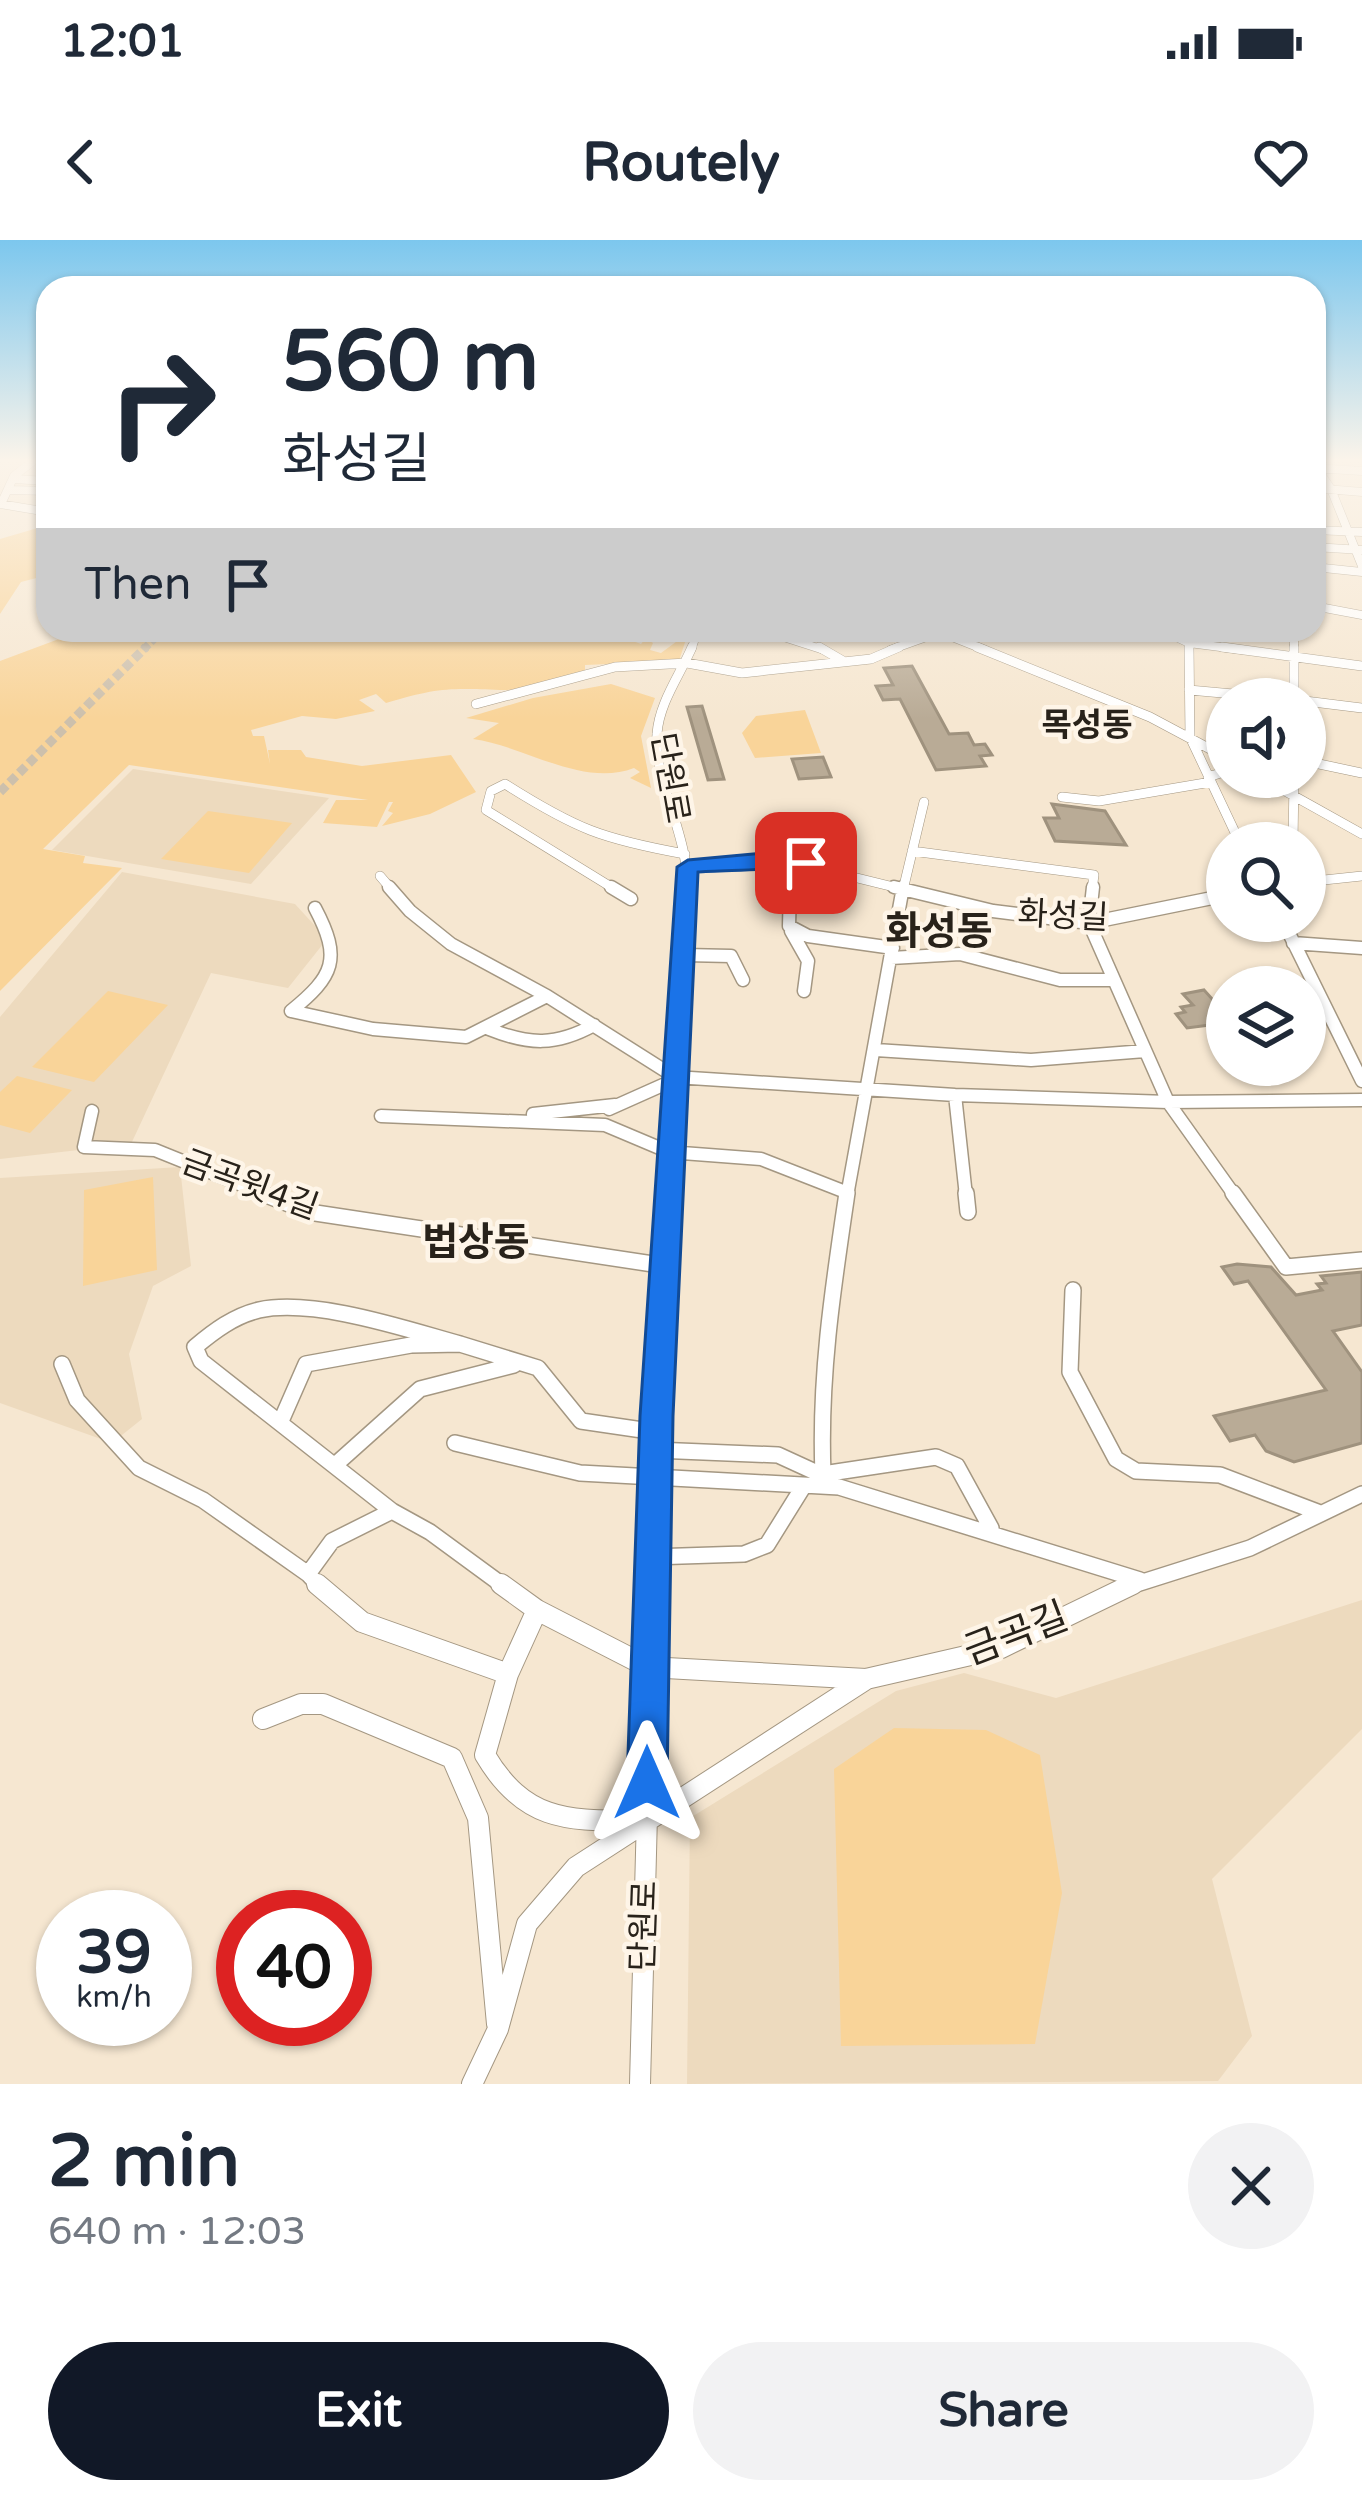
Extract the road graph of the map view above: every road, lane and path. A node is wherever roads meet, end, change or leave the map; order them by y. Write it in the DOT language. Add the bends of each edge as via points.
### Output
graph roads {
  1 [pos="1326,548"];
  2 [pos="1359,550"];
  3 [pos="1326,568"];
  4 [pos="1362,569"];
  5 [pos="1326,608"];
  6 [pos="1362,615"];
  7 [pos="694,642"];
  8 [pos="812,642"];
  9 [pos="919,642"];
  10 [pos="966,642"];
  11 [pos="1294,642"];
  12 [pos="1189,643"];
  13 [pos="1294,657"];
  14 [pos="843,661"];
  15 [pos="687,663"];
  16 [pos="1362,665"];
  17 [pos="1293,678"];
  18 [pos="1190,690"];
  19 [pos="1206,691"];
  20 [pos="476,704"];
  21 [pos="1326,704"];
  22 [pos="1362,708"];
  23 [pos="1190,736"];
  24 [pos="1206,740"];
  25 [pos="1206,746"];
  26 [pos="1326,765"];
  27 [pos="1206,773"];
  28 [pos="1362,773"];
  29 [pos="1206,780"];
  30 [pos="1062,797"];
  31 [pos="1296,798"];
  32 [pos="924,802"];
  33 [pos="1362,835"];
  34 [pos="912,851"];
  35 [pos="686,860"];
  36 [pos="806,863"];
  37 [pos="380,876"];
  38 [pos="1359,878"];
  39 [pos="1326,880"];
  40 [pos="903,887"];
  41 [pos="632,899"];
  42 [pos="1206,899"];
  43 [pos="315,908"];
  44 [pos="1089,923"];
  45 [pos="788,926"];
  46 [pos="1326,939"];
  47 [pos="1294,942"];
  48 [pos="1362,948"];
  49 [pos="892,953"];
  50 [pos="685,955"];
  51 [pos="742,980"];
  52 [pos="1113,980"];
  53 [pos="804,992"];
  54 [pos="547,996"];
  55 [pos="593,1025"];
  56 [pos="489,1029"];
  57 [pos="876,1050"];
  58 [pos="1145,1051"];
  59 [pos="674,1078"];
  60 [pos="1362,1081"];
  61 [pos="869,1089"];
  62 [pos="955,1095"];
  63 [pos="1362,1100"];
  64 [pos="1168,1102"];
  65 [pos="615,1105"];
  66 [pos="92,1111"];
  67 [pos="381,1116"];
  68 [pos="511,1119"];
  69 [pos="591,1123"];
  70 [pos="669,1152"];
  71 [pos="848,1193"];
  72 [pos="968,1212"];
  73 [pos="1362,1260"];
  74 [pos="666,1266"];
  75 [pos="1073,1290"];
  76 [pos="460,1344"];
  77 [pos="62,1364"];
  78 [pos="518,1364"];
  79 [pos="280,1421"];
  80 [pos="656,1441"];
  81 [pos="455,1443"];
  82 [pos="335,1465"];
  83 [pos="823,1474"];
  84 [pos="655,1475"];
  85 [pos="803,1487"];
  86 [pos="839,1487"];
  87 [pos="1362,1494"];
  88 [pos="392,1511"];
  89 [pos="1320,1513"];
  90 [pos="992,1528"];
  91 [pos="651,1557"];
  92 [pos="308,1574"];
  93 [pos="1140,1580"];
  94 [pos="537,1610"];
  95 [pos="648,1667"];
  96 [pos="508,1674"];
  97 [pos="866,1679"];
  98 [pos="263,1719"];
  99 [pos="647,1821"];
  100 [pos="498,2029"];
  101 [pos="472,2084"];
  102 [pos="640,2084"];
  1 -- 2 [label="street"];
  2 -- 4 [label="street"];
  3 -- 4 [label="street"];
  5 -- 6 [label="street"];
  7 -- 15 [label="street, 단원로"];
  8 -- 14 [label="street"];
  9 -- 14 [label="street"];
  10 -- 23 [label="street"];
  11 -- 13 [label="street"];
  12 -- 13 [label="street"];
  12 -- 18 [label="street"];
  13 -- 16 [label="street"];
  13 -- 17 [label="street"];
  14 -- 15 [label="street" via="742,673"];
  15 -- 20 [label="street" via="615,667"];
  15 -- 35 [label="street, 단원로" via="663,707 656,741"];
  18 -- 19 [label="street"];
  18 -- 23 [label="street"];
  21 -- 22 [label="street"];
  23 -- 24 [label="street"];
  23 -- 25 [label="street"];
  23 -- 27 [label="street"];
  26 -- 28 [label="street"];
  29 -- 30 [label="street" via="1109,801"];
  31 -- 33 [label="street"];
  32 -- 34 [label="street"];
  34 -- 40 [label="street"];
  34 -- 44 [label="street" via="1094,875"];
  35 -- 36 [label="street, 화성길"];
  35 -- 41 [label="street, 화성길" via="571,825 505,784 491,790 486,810"];
  35 -- 50 [label="street, 단원로"];
  36 -- 40 [label="street, 화성길"];
  36 -- 45 [label="street" via="793,878"];
  37 -- 54 [label="street" via="451,944"];
  38 -- 39 [label="street"];
  40 -- 44 [label="street, 화성길" via="992,911"];
  40 -- 49 [label="street"];
  42 -- 44 [label="street, 화성길"];
  43 -- 56 [label="street" via="331,934 335,964 320,989 291,1011 427,1036"];
  44 -- 52 [label="street"];
  45 -- 49 [label="street"];
  45 -- 53 [label="street" via="808,961"];
  46 -- 48 [label="street"];
  47 -- 60 [label="street"];
  49 -- 52 [label="street" via="960,954 1060,980"];
  49 -- 57 [label="street"];
  50 -- 51 [label="street" via="731,956"];
  50 -- 59 [label="street, 단원로"];
  52 -- 58 [label="street"];
  54 -- 55 [label="street"];
  54 -- 56 [label="street"];
  55 -- 56 [label="street" via="555,1045"];
  55 -- 59 [label="street"];
  57 -- 58 [label="street" via="1031,1060"];
  57 -- 61 [label="street"];
  58 -- 64 [label="street"];
  59 -- 61 [label="street"];
  59 -- 65 [label="street"];
  59 -- 70 [label="street, 단원로"];
  61 -- 62 [label="street"];
  61 -- 71 [label="street"];
  62 -- 64 [label="street"];
  62 -- 72 [label="street"];
  63 -- 64 [label="street"];
  64 -- 73 [label="street" via="1286,1267"];
  65 -- 68 [label="street"];
  65 -- 69 [label="street"];
  66 -- 74 [label="street, 금곡윗4길" via="84,1148 155,1150 309,1212"];
  67 -- 68 [label="street"];
  68 -- 69 [label="street"];
  69 -- 70 [label="street"];
  70 -- 71 [label="street" via="761,1159"];
  70 -- 74 [label="street, 단원로"];
  71 -- 83 [label="street" via="821,1384"];
  74 -- 80 [label="street, 단원로"];
  75 -- 89 [label="street" via="1070,1372 1116,1459 1136,1471 1220,1475"];
  76 -- 78 [label="street"];
  76 -- 79 [label="street" via="306,1364"];
  76 -- 79 [label="street" via="307,1306 253,1310 194,1353"];
  77 -- 92 [label="street" via="76,1400 140,1468 202,1500"];
  78 -- 80 [label="street" via="538,1369 581,1421"];
  78 -- 82 [label="street" via="420,1389"];
  79 -- 82 [label="street"];
  80 -- 83 [label="street" via="778,1455"];
  80 -- 84 [label="street, 단원로"];
  81 -- 84 [label="street" via="580,1473"];
  82 -- 88 [label="street"];
  83 -- 86 [label="street"];
  83 -- 90 [label="street" via="936,1457 957,1466"];
  84 -- 85 [label="street"];
  84 -- 91 [label="street, 단원로"];
  85 -- 86 [label="street"];
  85 -- 91 [label="street" via="767,1545 744,1554"];
  86 -- 93 [label="street"];
  87 -- 89 [label="street, 금곡길"];
  88 -- 92 [label="street" via="332,1541"];
  88 -- 94 [label="street"];
  89 -- 93 [label="street, 금곡길" via="1250,1548"];
  91 -- 95 [label="street, 단원로"];
  92 -- 96 [label="street" via="362,1622"];
  93 -- 97 [label="street, 금곡길" via="1001,1648"];
  94 -- 95 [label="street"];
  94 -- 96 [label="street"];
  95 -- 97 [label="street, 금곡길"];
  95 -- 99 [label="street, 단원로"];
  96 -- 99 [label="street" via="485,1755 505,1791 552,1818"];
  97 -- 99 [label="street"];
  98 -- 100 [label="street" via="323,1704 452,1758 478,1818"];
  99 -- 100 [label="street" via="576,1867 527,1924"];
  99 -- 102 [label="street, 단원로"];
  100 -- 101 [label="street"];
}
